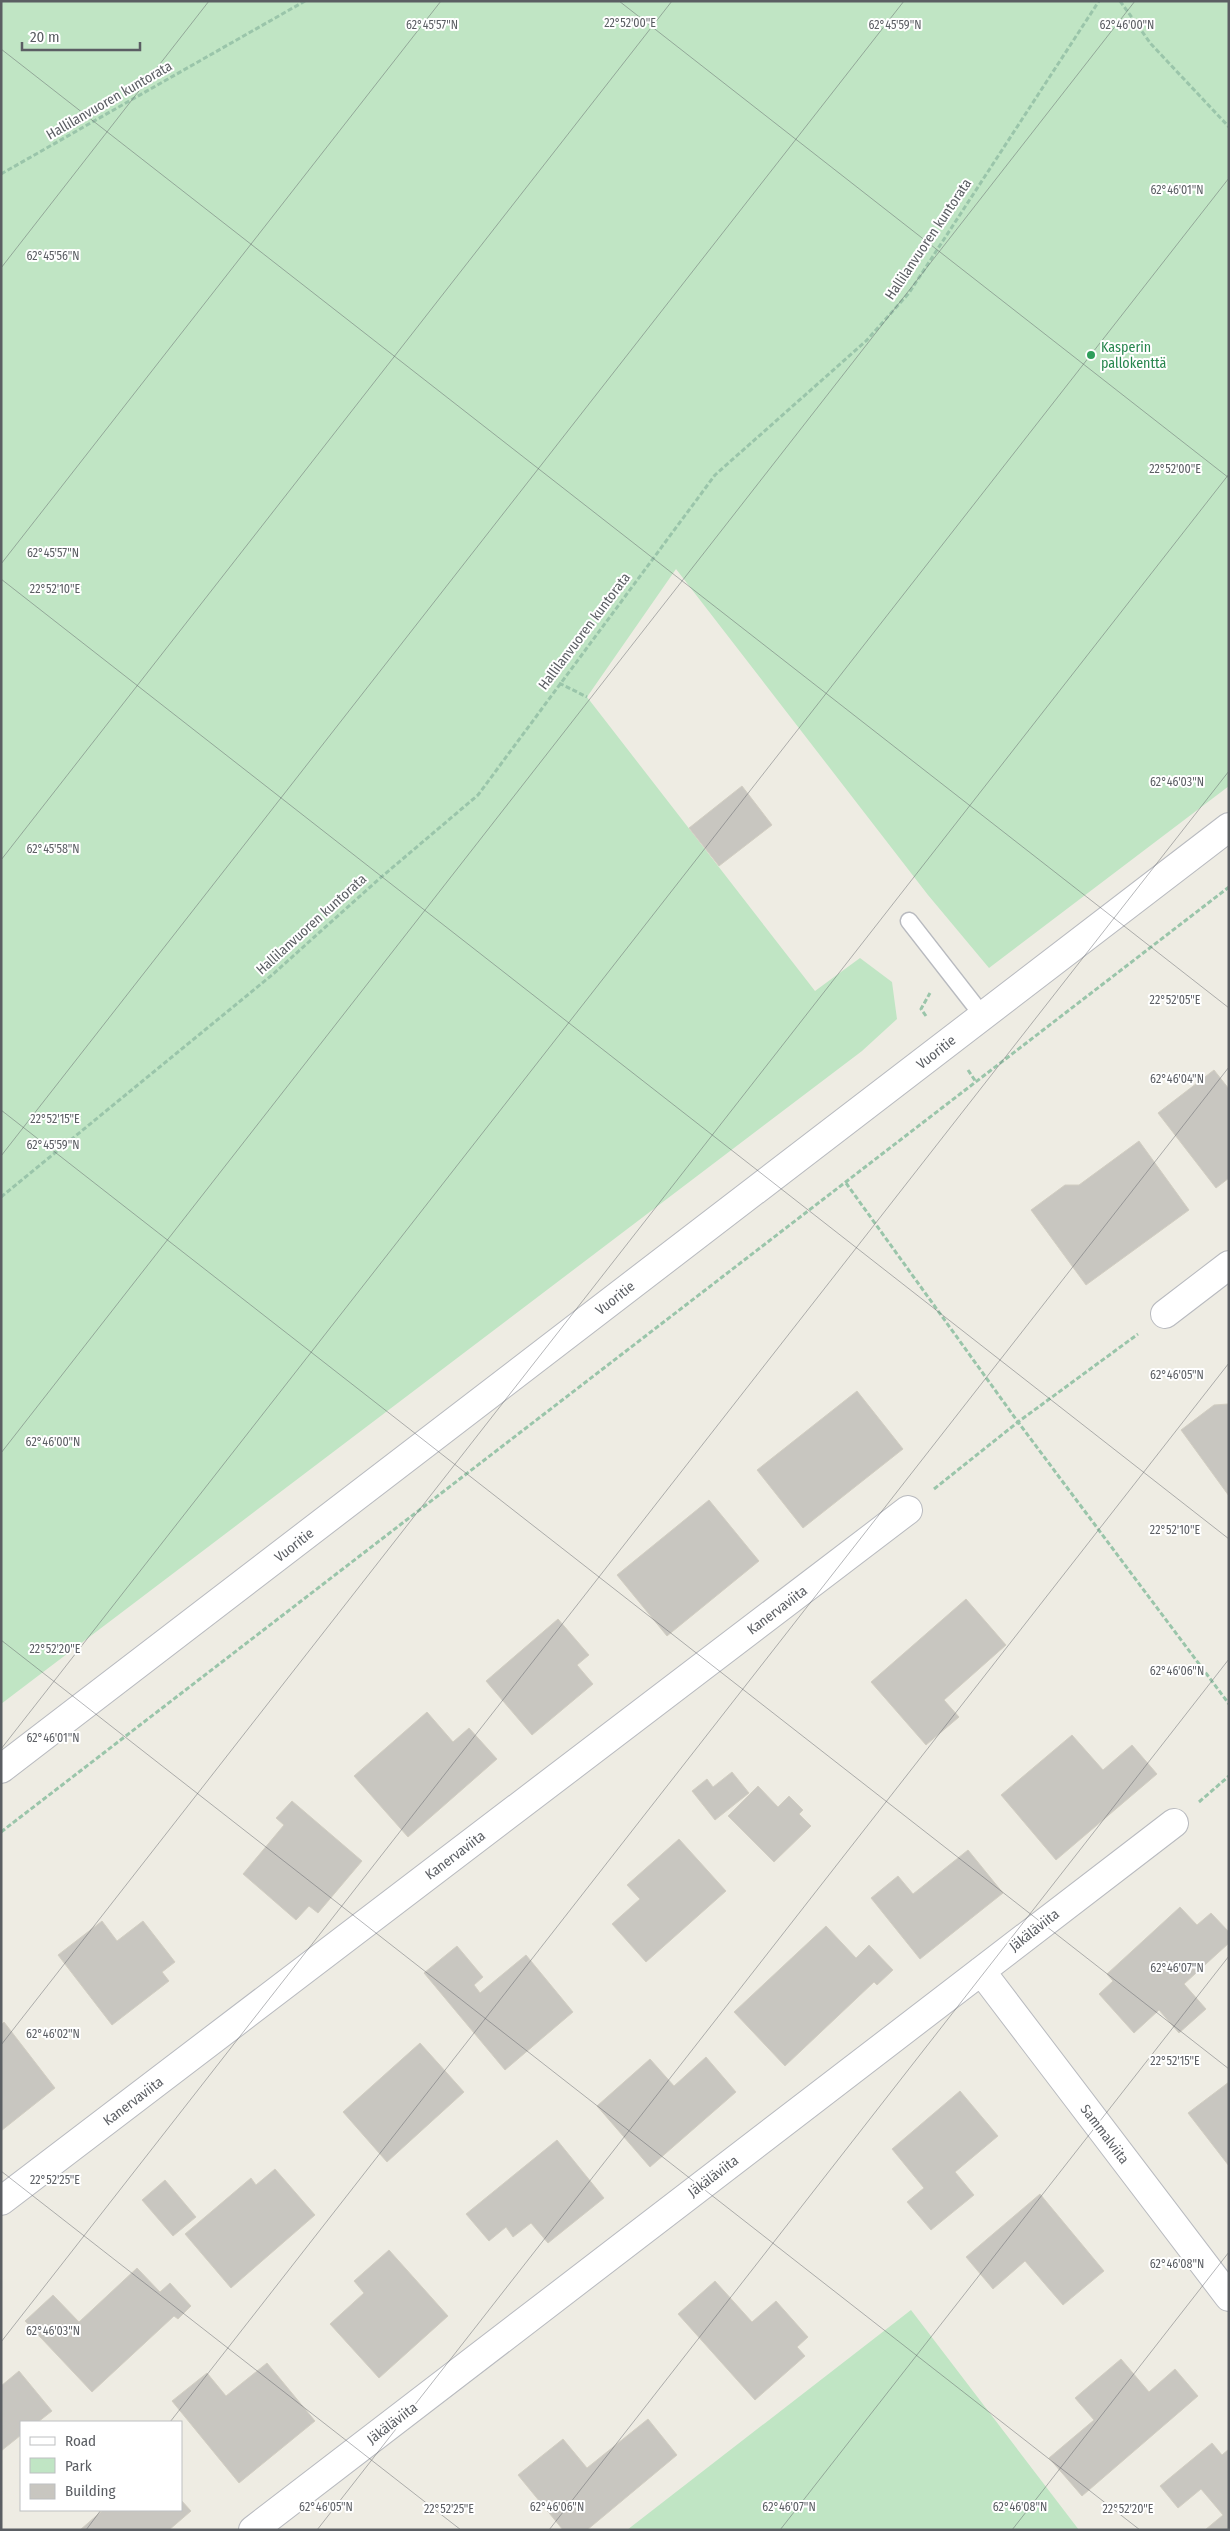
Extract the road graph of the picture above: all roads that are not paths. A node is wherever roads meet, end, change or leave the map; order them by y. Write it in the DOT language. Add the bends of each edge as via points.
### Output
graph roads {
  1 [pos="1229,827"];
  2 [pos="908,921"];
  3 [pos="983,1016"];
  4 [pos="1229,1265"];
  5 [pos="1165,1314"];
  6 [pos="908,1510"];
  7 [pos="1,1769"];
  8 [pos="1174,1822"];
  9 [pos="981,1971"];
  10 [pos="1,2201"];
  11 [pos="1229,2296"];
  12 [pos="252,2530"];
  1 -- 3 [label="street, Vuoritie"];
  2 -- 3 [label="lane"];
  3 -- 7 [label="street, Vuoritie"];
  4 -- 5 [label="street"];
  6 -- 10 [label="street, Kanervaviita"];
  8 -- 9 [label="street, Jäkäläviita"];
  9 -- 11 [label="street, Sammalviita"];
  9 -- 12 [label="street, Jäkäläviita"];
}
